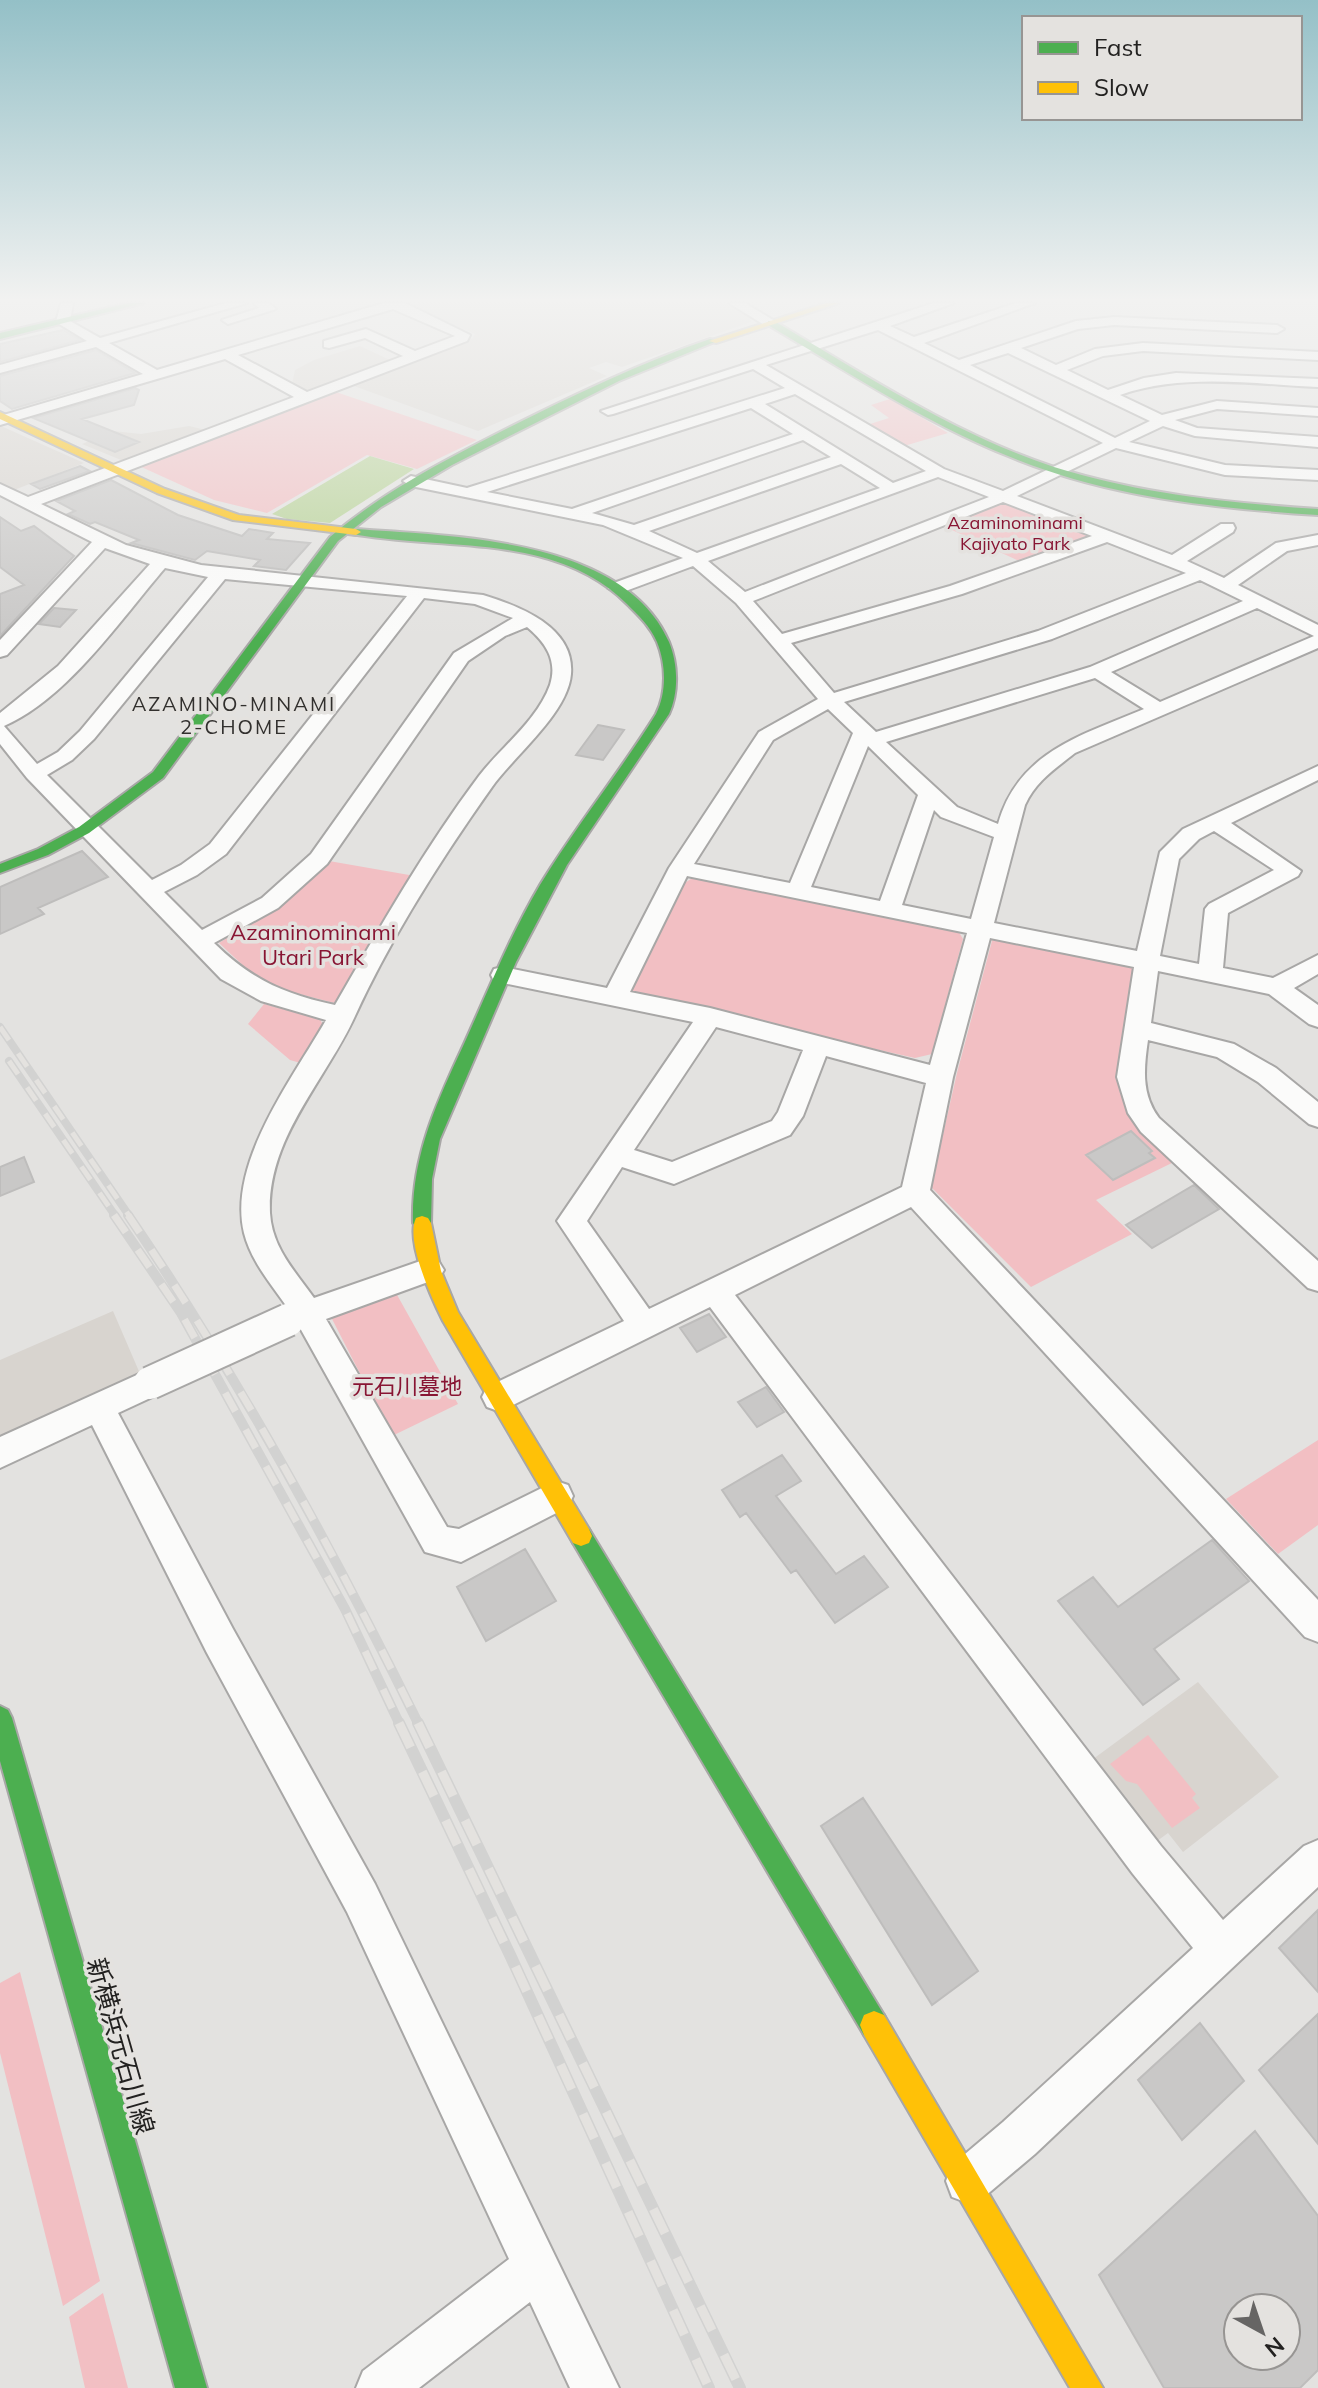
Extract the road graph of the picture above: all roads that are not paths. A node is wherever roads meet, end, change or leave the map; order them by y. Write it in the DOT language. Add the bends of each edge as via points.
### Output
graph roads {
  1 [pos="259,414"];
  2 [pos="543,414"];
  3 [pos="614,414"];
  4 [pos="720,414"];
  5 [pos="772,414"];
  6 [pos="840,414"];
  7 [pos="931,414"];
  8 [pos="1057,414"];
  9 [pos="1149,414"];
  10 [pos="1179,414"];
  11 [pos="2,418"];
  12 [pos="1163,421"];
  13 [pos="651,435"];
  14 [pos="804,435"];
  15 [pos="1318,442"];
  16 [pos="1114,443"];
  17 [pos="841,459"];
  18 [pos="117,469"];
  19 [pos="1056,469"];
  20 [pos="938,472"];
  21 [pos="1318,475"];
  22 [pos="411,481"];
  23 [pos="891,488"];
  24 [pos="0,489"];
  25 [pos="469,493"];
  26 [pos="1003,497"];
  27 [pos="28,503"];
  28 [pos="1318,512"];
  29 [pos="576,513"];
  30 [pos="1227,528"];
  31 [pos="343,530"];
  32 [pos="636,530"];
  33 [pos="1108,536"];
  34 [pos="104,539"];
  35 [pos="1318,540"];
  36 [pos="697,560"];
  37 [pos="1175,561"];
  38 [pos="161,562"];
  39 [pos="1201,573"];
  40 [pos="220,574"];
  41 [pos="300,581"];
  42 [pos="1226,585"];
  43 [pos="617,588"];
  44 [pos="419,592"];
  45 [pos="742,599"];
  46 [pos="1257,602"];
  47 [pos="526,619"];
  48 [pos="1318,632"];
  49 [pos="778,641"];
  50 [pos="1318,641"];
  51 [pos="0,651"];
  52 [pos="1290,653"];
  53 [pos="1318,668"];
  54 [pos="1097,671"];
  55 [pos="830,700"];
  56 [pos="1158,709"];
  57 [pos="0,721"];
  58 [pos="0,731"];
  59 [pos="867,736"];
  60 [pos="1318,772"];
  61 [pos="34,774"];
  62 [pos="929,794"];
  63 [pos="1215,822"];
  64 [pos="89,828"];
  65 [pos="1005,834"];
  66 [pos="680,868"];
  67 [pos="0,869"];
  68 [pos="151,890"];
  69 [pos="797,892"];
  70 [pos="889,909"];
  71 [pos="980,929"];
  72 [pos="200,941"];
  73 [pos="1147,961"];
  74 [pos="1318,963"];
  75 [pos="503,975"];
  76 [pos="1210,975"];
  77 [pos="1276,987"];
  78 [pos="615,997"];
  79 [pos="343,1015"];
  80 [pos="710,1017"];
  81 [pos="1318,1018"];
  82 [pos="1137,1028"];
  83 [pos="818,1044"];
  84 [pos="940,1077"];
  85 [pos="1318,1117"];
  86 [pos="617,1154"];
  87 [pos="915,1193"];
  88 [pos="429,1270"];
  89 [pos="1318,1279"];
  90 [pos="714,1290"];
  91 [pos="297,1316"];
  92 [pos="643,1324"];
  93 [pos="498,1397"];
  94 [pos="99,1407"];
  95 [pos="0,1453"];
  96 [pos="556,1496"];
  97 [pos="1318,1625"];
  98 [pos="0,1718"];
  99 [pos="1318,1860"];
  100 [pos="1220,1948"];
  101 [pos="968,2181"];
  102 [pos="536,2268"];
  103 [pos="191,2388"];
  104 [pos="380,2388"];
  105 [pos="595,2388"];
  106 [pos="1087,2388"];
  1 -- 18 [label="street"];
  2 -- 22 [label="street"];
  3 -- 13 [label="street"];
  4 -- 13 [label="street"];
  5 -- 14 [label="street"];
  6 -- 20 [label="street"];
  7 -- 19 [label="street"];
  8 -- 16 [label="street"];
  9 -- 12 [label="street"];
  10 -- 12 [label="street"];
  11 -- 18 [label="street"];
  12 -- 15 [label="street" via="1214,436"];
  12 -- 16 [label="street"];
  13 -- 25 [label="street"];
  14 -- 17 [label="street"];
  14 -- 29 [label="street"];
  16 -- 19 [label="street"];
  16 -- 21 [label="street" via="1215,468"];
  17 -- 23 [label="street"];
  17 -- 32 [label="street"];
  18 -- 27 [label="street"];
  18 -- 31 [label="street" via="199,507 237,518"];
  19 -- 26 [label="street"];
  19 -- 28 [label="street" via="1169,497"];
  20 -- 23 [label="street"];
  20 -- 26 [label="street"];
  22 -- 25 [label="street"];
  22 -- 31 [label="street"];
  23 -- 36 [label="street"];
  24 -- 27 [label="street"];
  25 -- 29 [label="street"];
  26 -- 33 [label="street"];
  26 -- 45 [label="street"];
  27 -- 34 [label="street"];
  29 -- 32 [label="street"];
  30 -- 37 [label="street"];
  31 -- 41 [label="street"];
  31 -- 43 [label="street" via="494,544 578,567"];
  32 -- 36 [label="street"];
  33 -- 37 [label="street"];
  33 -- 49 [label="street" via="956,590"];
  34 -- 38 [label="street"];
  34 -- 51 [label="street"];
  35 -- 42 [label="street" via="1282,547"];
  36 -- 43 [label="street"];
  36 -- 45 [label="street"];
  37 -- 39 [label="street"];
  38 -- 40 [label="street"];
  38 -- 57 [label="street" via="53,681 24,708"];
  39 -- 42 [label="street"];
  39 -- 55 [label="street" via="1045,635"];
  40 -- 41 [label="street"];
  40 -- 61 [label="street" via="87,735"];
  41 -- 44 [label="street"];
  41 -- 64 [label="street" via="158,775"];
  42 -- 46 [label="street"];
  43 -- 75 [label="street" via="632,597 662,635 672,670 667,702 558,868"];
  44 -- 47 [label="street" via="477,599"];
  44 -- 68 [label="street" via="218,849"];
  45 -- 49 [label="street"];
  46 -- 48 [label="street"];
  46 -- 54 [label="street"];
  47 -- 72 [label="street" via="461,657 319,859 270,903"];
  47 -- 79 [label="street" via="556,648 562,672 557,693 487,779 436,854"];
  49 -- 55 [label="street"];
  50 -- 52 [label="street"];
  52 -- 53 [label="street"];
  52 -- 56 [label="street"];
  54 -- 56 [label="street"];
  54 -- 59 [label="street"];
  55 -- 59 [label="street"];
  55 -- 66 [label="street" via="766,736"];
  56 -- 65 [label="street" via="1054,758 1021,790"];
  58 -- 61 [label="street"];
  59 -- 62 [label="street"];
  59 -- 69 [label="street"];
  60 -- 63 [label="street"];
  61 -- 64 [label="street"];
  62 -- 65 [label="street" via="949,812"];
  62 -- 70 [label="street"];
  63 -- 73 [label="street" via="1191,834 1168,857"];
  63 -- 76 [label="street" via="1290,871 1217,909"];
  64 -- 67 [label="street"];
  64 -- 68 [label="street"];
  65 -- 71 [label="street"];
  66 -- 69 [label="street"];
  66 -- 78 [label="street"];
  68 -- 72 [label="street"];
  69 -- 70 [label="street"];
  70 -- 71 [label="street"];
  71 -- 73 [label="street"];
  71 -- 84 [label="street"];
  72 -- 79 [label="street" via="257,992"];
  73 -- 76 [label="street"];
  73 -- 82 [label="street"];
  74 -- 77 [label="street"];
  75 -- 78 [label="street"];
  75 -- 88 [label="street" via="431,1136 419,1192"];
  76 -- 77 [label="street"];
  77 -- 81 [label="street"];
  78 -- 80 [label="street"];
  79 -- 91 [label="street" via="274,1134 256,1207 259,1235"];
  80 -- 83 [label="street"];
  80 -- 86 [label="street"];
  82 -- 85 [label="street" via="1235,1054"];
  82 -- 89 [label="street" via="1130,1077 1141,1113"];
  83 -- 84 [label="street"];
  83 -- 86 [label="street" via="781,1128 674,1173"];
  84 -- 87 [label="street"];
  86 -- 92 [label="street" via="571,1221"];
  87 -- 90 [label="street"];
  87 -- 97 [label="street"];
  88 -- 91 [label="street"];
  88 -- 93 [label="street"];
  90 -- 92 [label="street"];
  90 -- 100 [label="street" via="1108,1809"];
  91 -- 94 [label="street, bridge"];
  91 -- 96 [label="street" via="437,1541 461,1546"];
  92 -- 93 [label="street"];
  93 -- 96 [label="street"];
  94 -- 95 [label="street"];
  94 -- 102 [label="street" via="361,1898"];
  96 -- 101 [label="street"];
  98 -- 103 [label="street, 新横浜元石川線"];
  99 -- 100 [label="street"];
  100 -- 101 [label="street"];
  101 -- 106 [label="street"];
  102 -- 104 [label="street"];
  102 -- 105 [label="street"];
}
